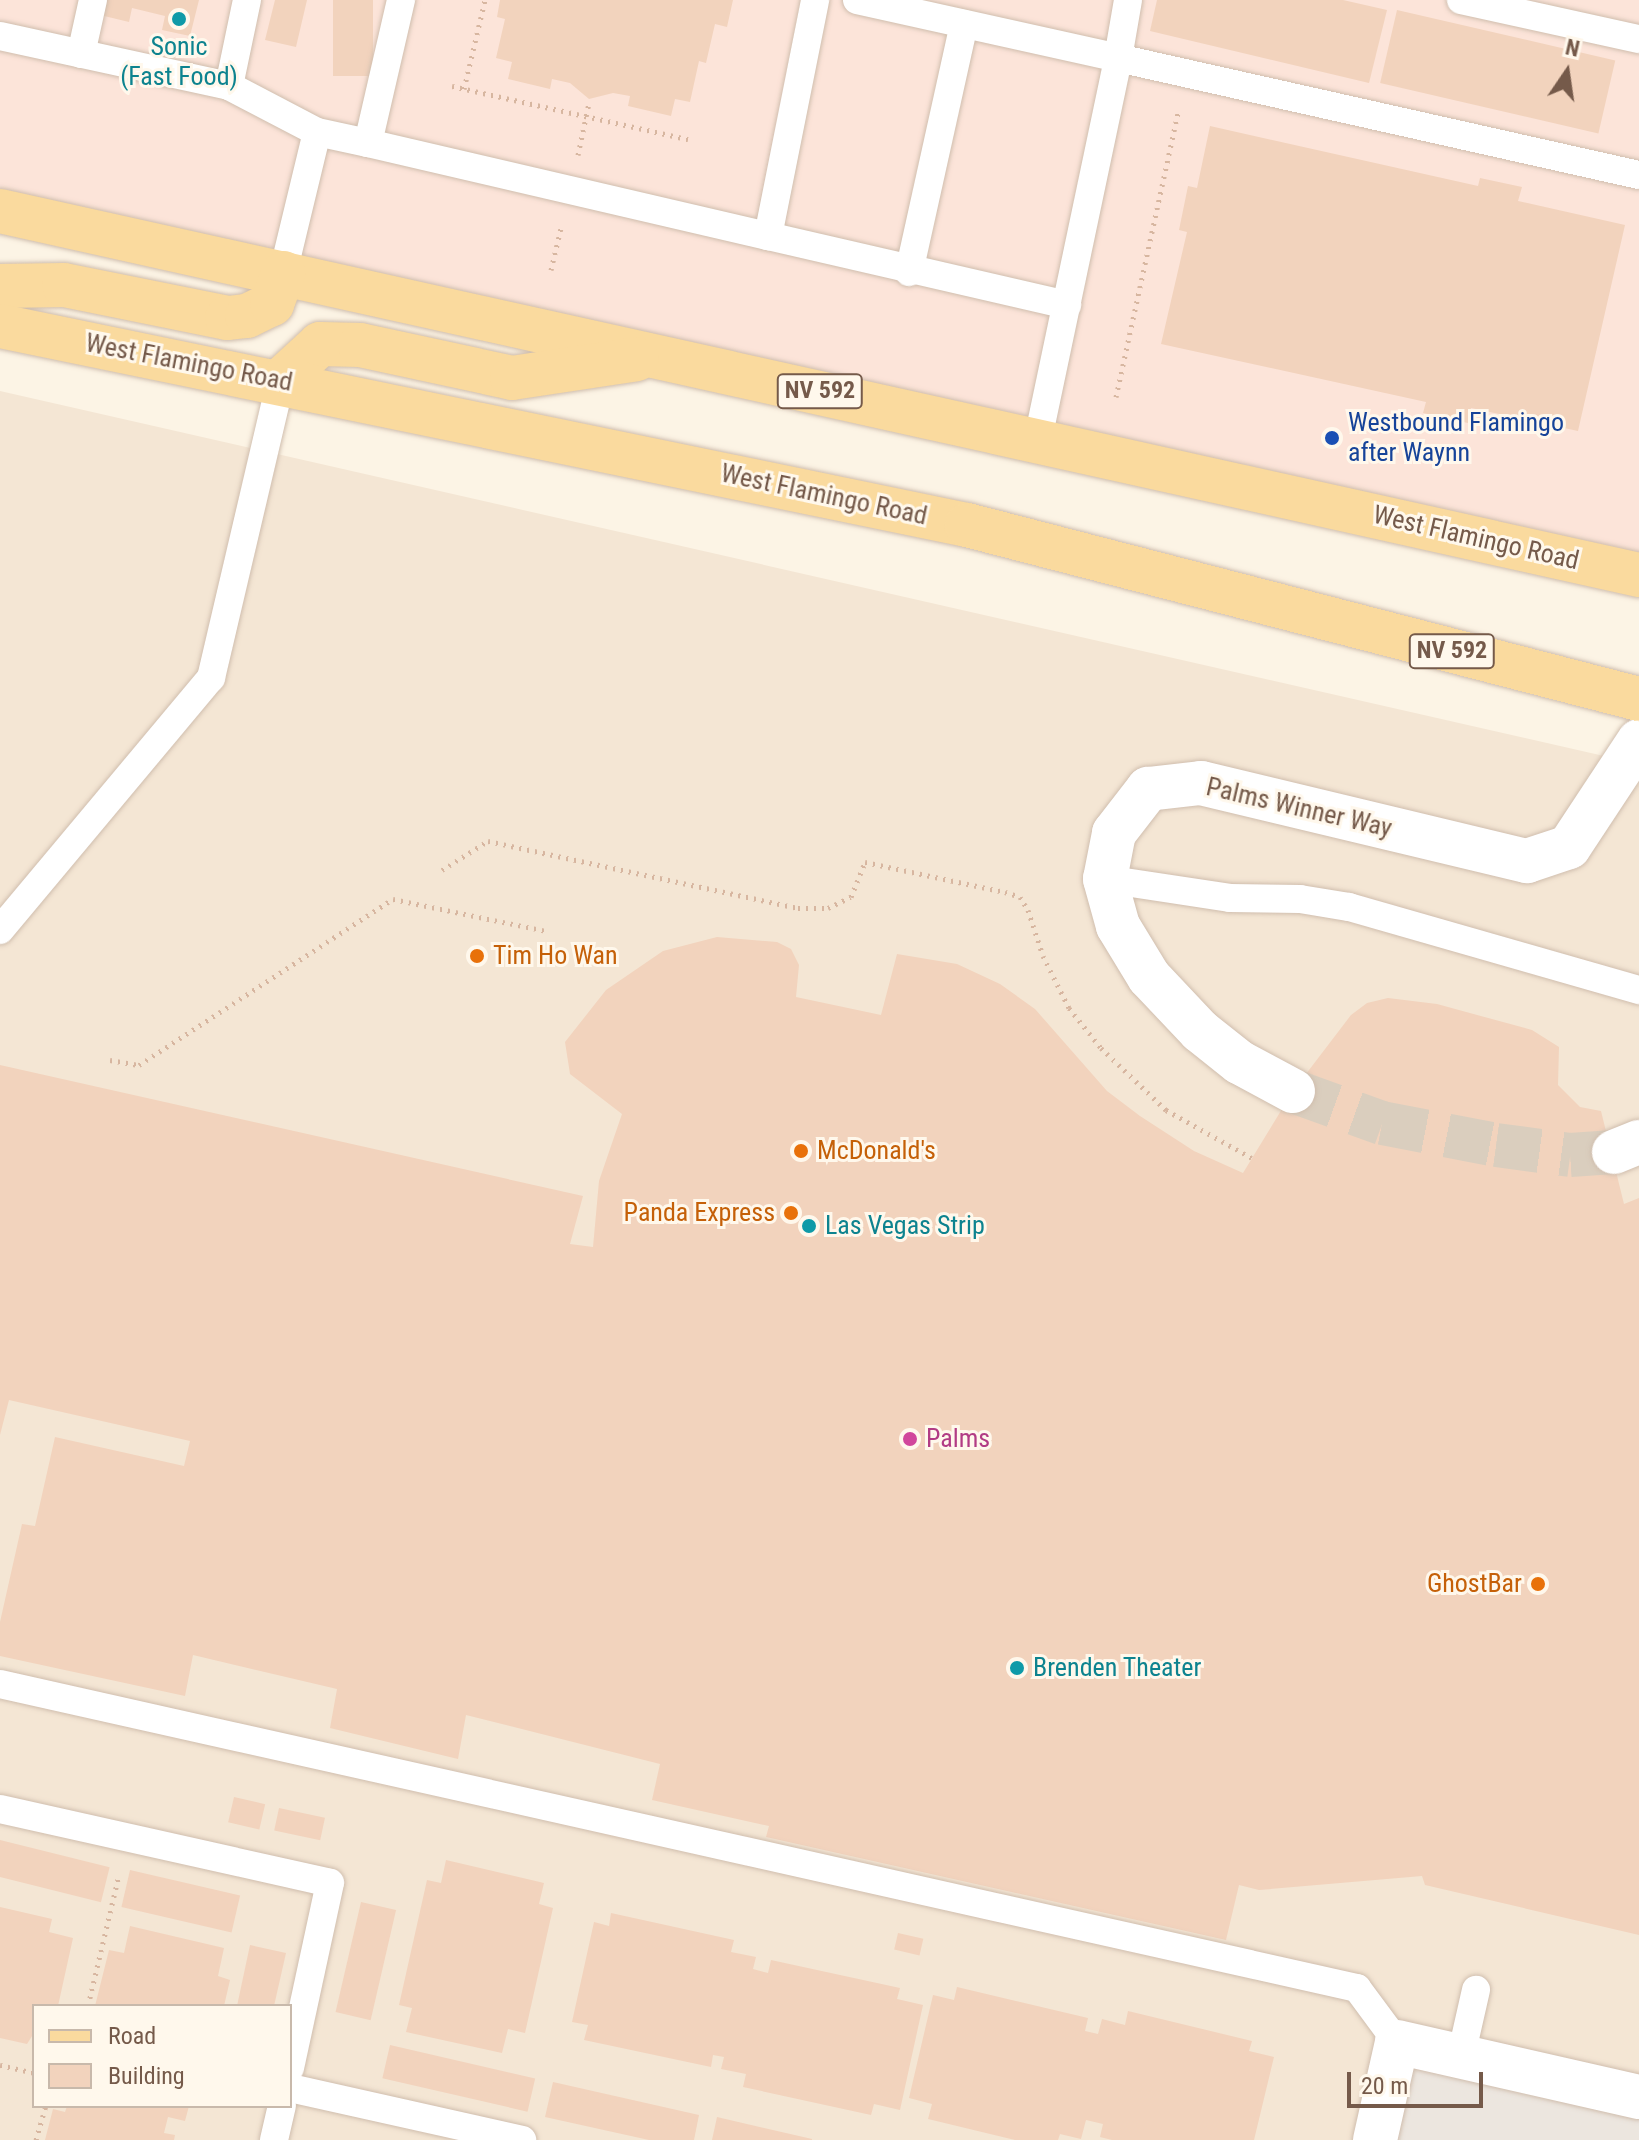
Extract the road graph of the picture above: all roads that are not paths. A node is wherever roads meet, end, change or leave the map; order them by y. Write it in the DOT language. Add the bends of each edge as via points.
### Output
graph roads {
  1 [pos="93,0"];
  2 [pos="247,0"];
  3 [pos="401,0"];
  4 [pos="815,0"];
  5 [pos="857,0"];
  6 [pos="1128,0"];
  7 [pos="1461,0"];
  8 [pos="964,24"];
  9 [pos="0,36"];
  10 [pos="1639,39"];
  11 [pos="81,54"];
  12 [pos="1118,58"];
  13 [pos="229,86"];
  14 [pos="317,132"];
  15 [pos="368,143"];
  16 [pos="1639,175"];
  17 [pos="0,211"];
  18 [pos="768,236"];
  19 [pos="909,272"];
  20 [pos="283,273"];
  21 [pos="0,286"];
  22 [pos="1067,305"];
  23 [pos="0,326"];
  24 [pos="663,356"];
  25 [pos="281,380"];
  26 [pos="1038,439"];
  27 [pos="1639,575"];
  28 [pos="1639,699"];
  29 [pos="1639,741"];
  30 [pos="1105,879"];
  31 [pos="0,930"];
  32 [pos="1639,990"];
  33 [pos="1293,1091"];
  34 [pos="0,1684"];
  35 [pos="0,1809"];
  36 [pos="1476,1990"];
  37 [pos="1397,2042"];
  38 [pos="1461,2056"];
  39 [pos="292,2059"];
  40 [pos="292,2088"];
  41 [pos="1639,2097"];
  42 [pos="282,2108"];
  43 [pos="274,2140"];
  44 [pos="522,2140"];
  45 [pos="1375,2140"];
  1 -- 11 [label="lane"];
  2 -- 13 [label="lane"];
  3 -- 15 [label="lane"];
  4 -- 18 [label="lane"];
  5 -- 8 [label="lane"];
  6 -- 12 [label="lane"];
  7 -- 10 [label="lane"];
  8 -- 12 [label="lane"];
  8 -- 19 [label="lane"];
  9 -- 11 [label="lane"];
  11 -- 13 [label="lane"];
  12 -- 16 [label="lane"];
  12 -- 22 [label="lane"];
  13 -- 14 [label="lane"];
  14 -- 15 [label="lane"];
  14 -- 20 [label="lane"];
  15 -- 18 [label="lane"];
  17 -- 20 [label="main road, West Flamingo Road / NV 592"];
  18 -- 19 [label="lane"];
  19 -- 22 [label="lane"];
  20 -- 21 [label="main road" via="272,304 247,316 227,318 64,285"];
  20 -- 24 [label="main road, West Flamingo Road / NV 592"];
  22 -- 26 [label="lane"];
  23 -- 25 [label="main road, West Flamingo Road / NV 592"];
  24 -- 25 [label="main road" via="512,378 360,345 320,344"];
  24 -- 26 [label="main road, West Flamingo Road / NV 592"];
  25 -- 28 [label="main road, West Flamingo Road / NV 592" via="967,525"];
  25 -- 31 [label="lane" via="211,678"];
  26 -- 27 [label="main road, West Flamingo Road / NV 592"];
  29 -- 30 [label="street, Palms Winner Way" via="1569,847 1527,861 1201,783 1148,789 1114,833"];
  30 -- 32 [label="lane" via="1230,898 1300,899 1349,907"];
  30 -- 33 [label="street, Palms Winner Way" via="1118,926 1149,977 1200,1031 1239,1062"];
  34 -- 37 [label="lane" via="1357,1988"];
  35 -- 39 [label="lane" via="330,1883"];
  36 -- 38 [label="lane"];
  37 -- 38 [label="street"];
  37 -- 45 [label="street"];
  38 -- 41 [label="street"];
  40 -- 44 [label="lane"];
  42 -- 43 [label="lane"];
}
